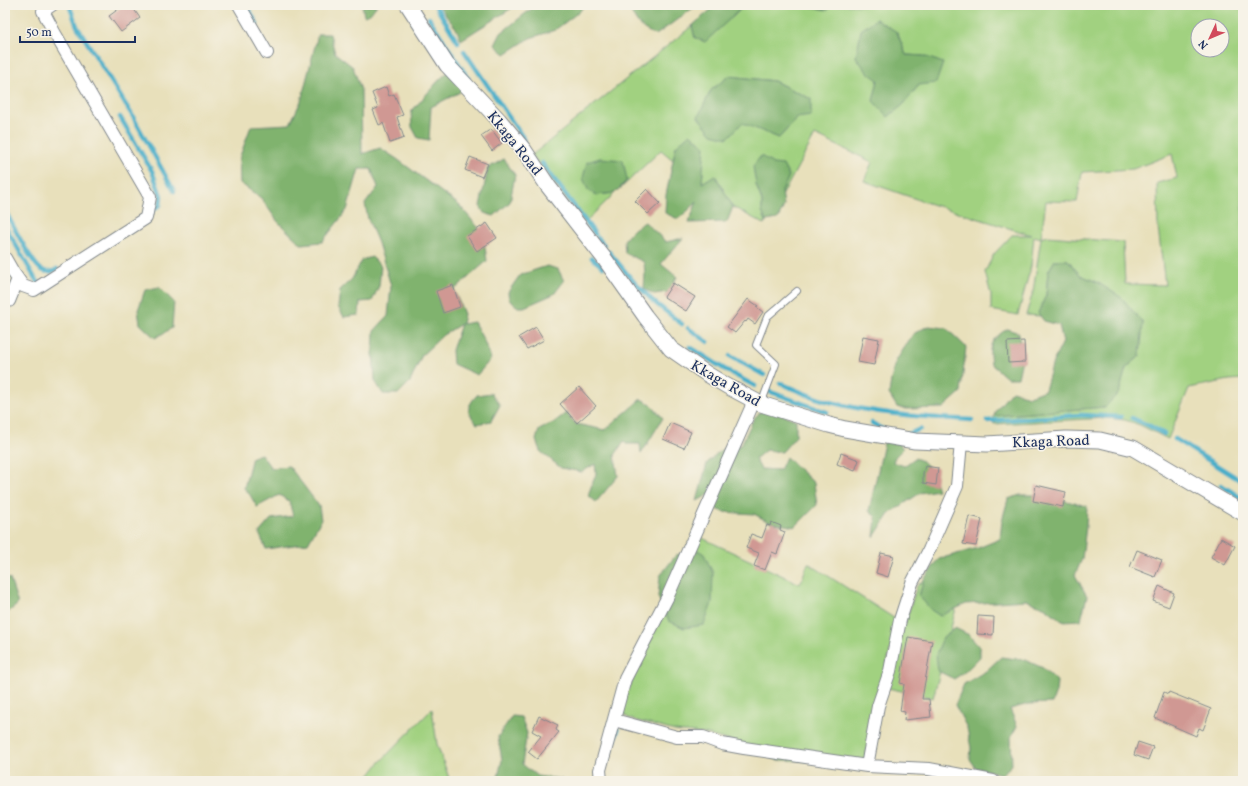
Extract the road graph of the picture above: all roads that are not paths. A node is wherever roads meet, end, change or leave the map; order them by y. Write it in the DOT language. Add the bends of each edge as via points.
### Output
graph roads {
  1 [pos="52,5"];
  2 [pos="239,5"];
  3 [pos="408,5"];
  4 [pos="267,54"];
  5 [pos="5,258"];
  6 [pos="18,279"];
  7 [pos="797,291"];
  8 [pos="5,302"];
  9 [pos="756,402"];
  10 [pos="961,443"];
  11 [pos="1243,513"];
  12 [pos="614,720"];
  13 [pos="867,766"];
  14 [pos="601,781"];
  15 [pos="993,781"];
  1 -- 6 [label="street" via="43,10 54,32 150,197 146,218 34,290 23,286"];
  2 -- 4 [label="street"];
  3 -- 9 [label="street, Kkaga Road" via="447,65 524,150 548,186 671,349 707,374"];
  5 -- 6 [label="street"];
  6 -- 8 [label="street" via="9,301"];
  7 -- 9 [label="lane" via="767,317 756,345 776,364"];
  9 -- 10 [label="street, Kkaga Road" via="845,429 915,441"];
  9 -- 12 [label="street" via="751,408 667,598 625,680"];
  10 -- 11 [label="street, Kkaga Road" via="1066,439 1100,440 1133,448"];
  10 -- 13 [label="street" via="957,486 912,583 900,620 890,671 878,706"];
  12 -- 13 [label="street" via="676,737 703,737 744,748"];
  12 -- 14 [label="street" via="600,770"];
  13 -- 15 [label="street" via="929,769"];
}
